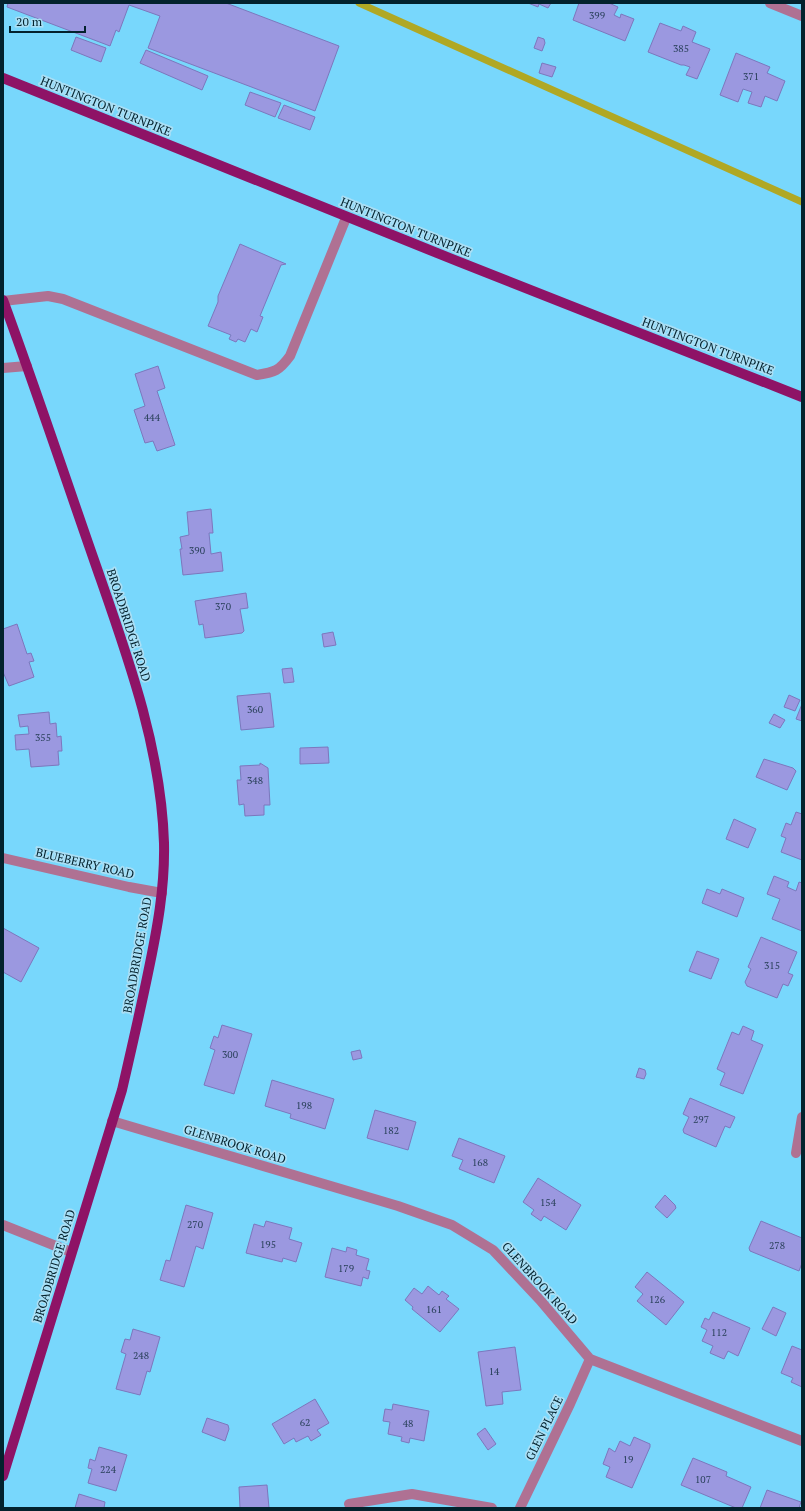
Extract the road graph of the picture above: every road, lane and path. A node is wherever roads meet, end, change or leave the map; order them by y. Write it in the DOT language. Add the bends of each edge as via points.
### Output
graph roads {
  1 [pos="770,3"];
  2 [pos="802,16"];
  3 [pos="3,78"];
  4 [pos="346,218"];
  5 [pos="3,300"];
  6 [pos="27,366"];
  7 [pos="3,368"];
  8 [pos="802,397"];
  9 [pos="3,858"];
  10 [pos="162,893"];
  11 [pos="802,1117"];
  12 [pos="112,1121"];
  13 [pos="796,1153"];
  14 [pos="3,1225"];
  15 [pos="72,1252"];
  16 [pos="590,1358"];
  17 [pos="802,1441"];
  18 [pos="3,1476"];
  19 [pos="350,1504"];
  20 [pos="492,1508"];
  21 [pos="520,1508"];
  1 -- 2 [label="street"];
  3 -- 4 [label="main road, HUNTINGTON TURNPIKE"];
  4 -- 5 [label="street" via="290,356 282,368 271,373 257,376 63,299 48,296"];
  4 -- 8 [label="main road, HUNTINGTON TURNPIKE"];
  5 -- 6 [label="main road, BROADBRIDGE ROAD"];
  6 -- 7 [label="street"];
  6 -- 10 [label="main road, BROADBRIDGE ROAD" via="124,648 146,720 162,812"];
  9 -- 10 [label="street, BLUEBERRY ROAD"];
  10 -- 12 [label="main road, BROADBRIDGE ROAD" via="160,918 136,1034"];
  11 -- 13 [label="street"];
  12 -- 15 [label="main road, BROADBRIDGE ROAD"];
  12 -- 16 [label="street, GLENBROOK ROAD" via="398,1206 452,1225 493,1250"];
  14 -- 15 [label="street"];
  15 -- 18 [label="main road, BROADBRIDGE ROAD"];
  16 -- 17 [label="street, GLENBROOK ROAD"];
  16 -- 21 [label="street, GLEN PLACE"];
  19 -- 20 [label="street" via="412,1494"];
}
